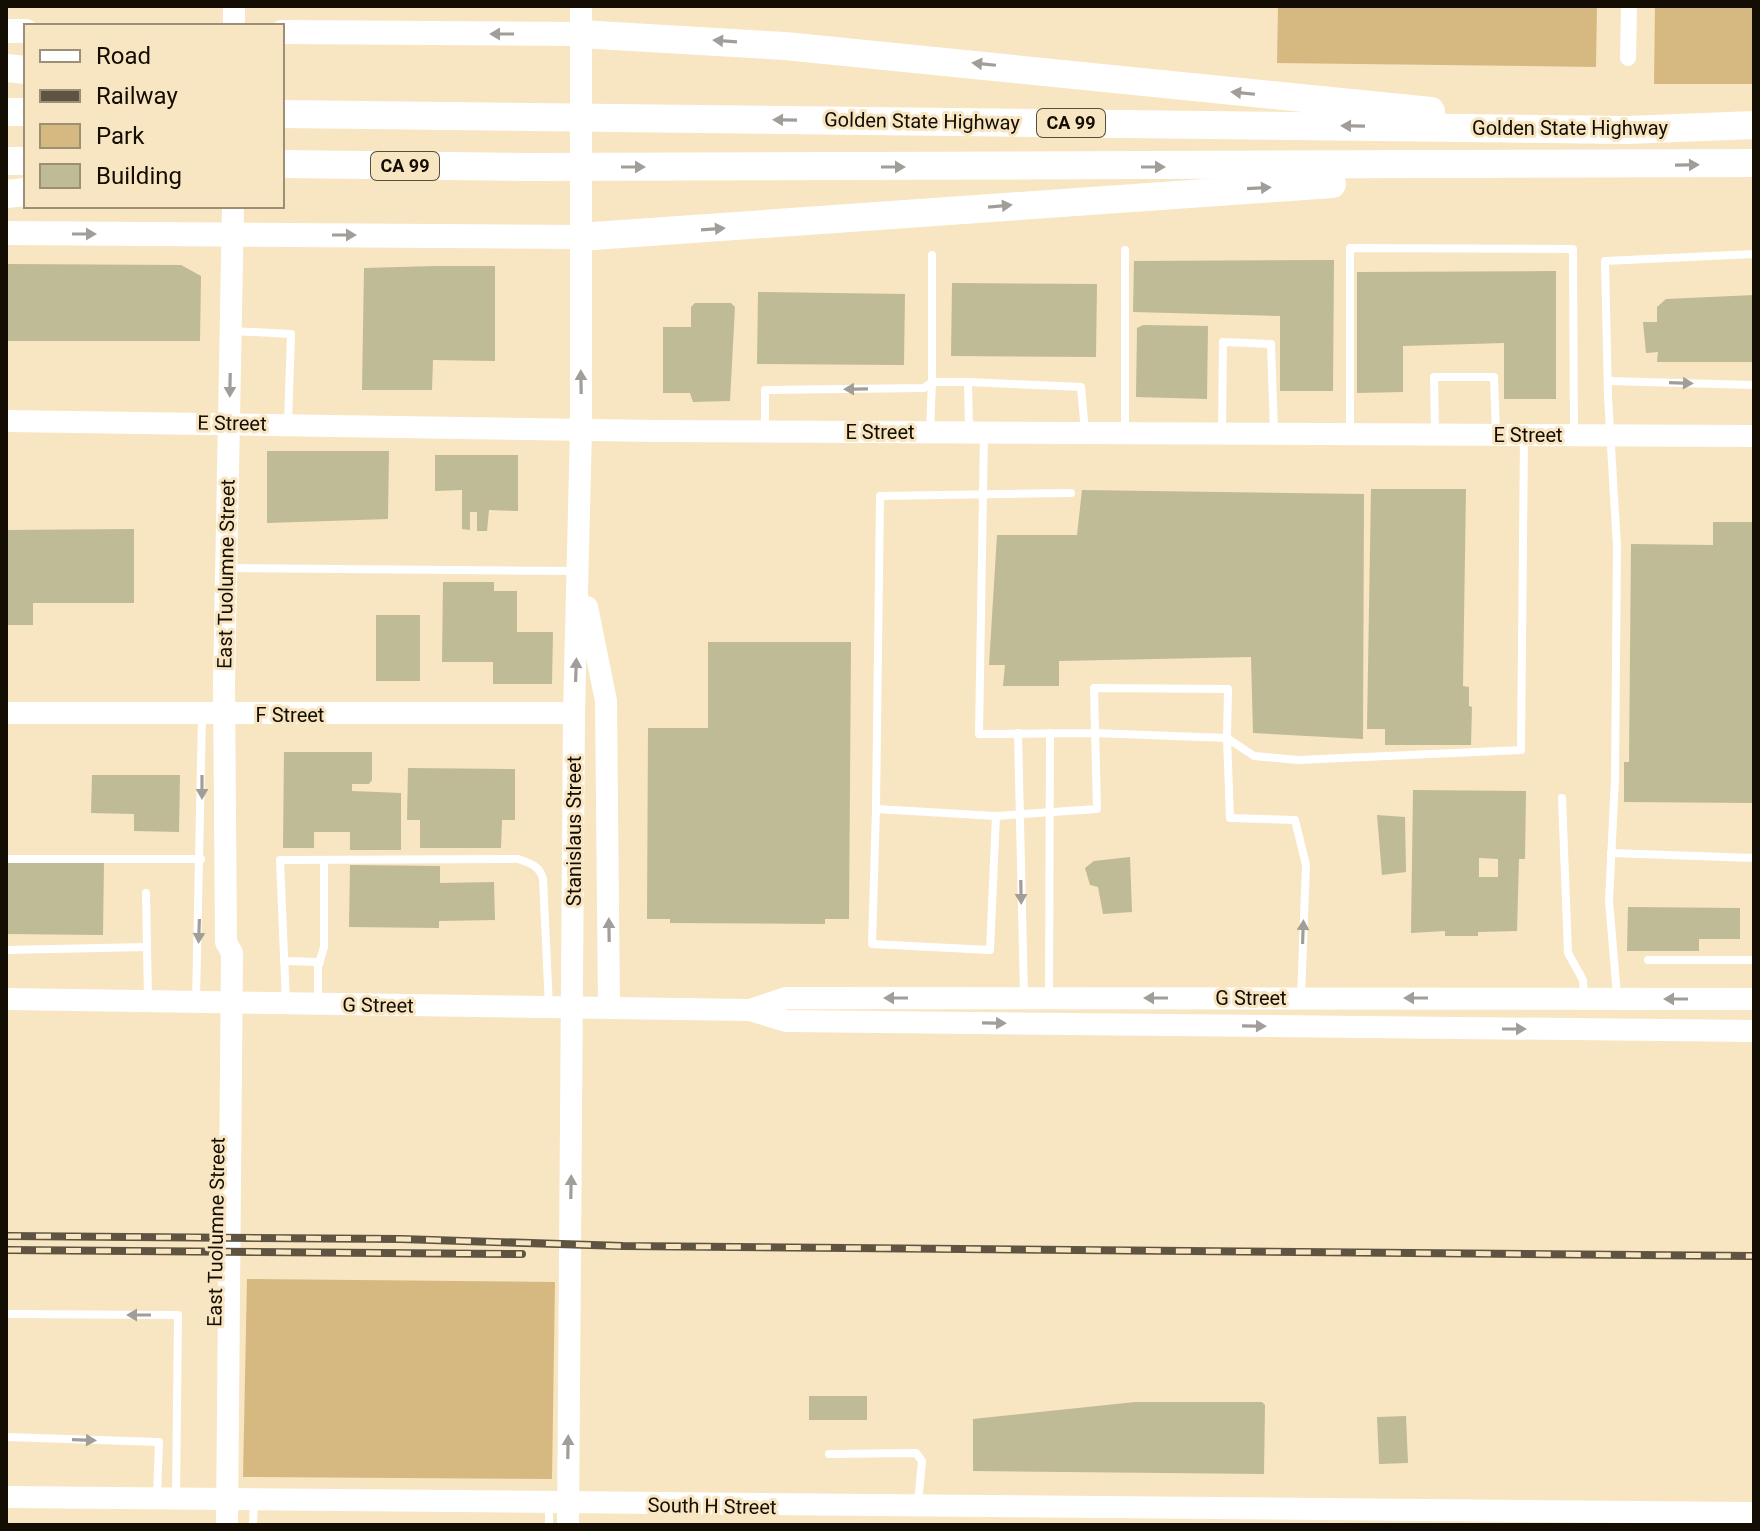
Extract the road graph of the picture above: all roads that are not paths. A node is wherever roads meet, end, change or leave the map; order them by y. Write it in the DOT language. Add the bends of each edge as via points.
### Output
graph roads {
  1 [pos="581,6"];
  2 [pos="1629,6"];
  3 [pos="284,32"];
  4 [pos="580,43"];
  5 [pos="1628,58"];
  6 [pos="284,95"];
  7 [pos="284,114"];
  8 [pos="514,117"];
  9 [pos="1754,125"];
  10 [pos="1627,130"];
  11 [pos="1754,163"];
  12 [pos="284,164"];
  13 [pos="1621,166"];
  14 [pos="527,167"];
  15 [pos="284,179"];
  16 [pos="232,221"];
  17 [pos="579,228"];
  18 [pos="6,233"];
  19 [pos="1125,250"];
  20 [pos="1754,254"];
  21 [pos="932,255"];
  22 [pos="231,331"];
  23 [pos="1608,381"];
  24 [pos="932,382"];
  25 [pos="968,382"];
  26 [pos="1754,385"];
  27 [pos="6,421"];
  28 [pos="229,423"];
  29 [pos="288,424"];
  30 [pos="581,429"];
  31 [pos="765,431"];
  32 [pos="930,432"];
  33 [pos="977,432"];
  34 [pos="1085,433"];
  35 [pos="1125,433"];
  36 [pos="1222,434"];
  37 [pos="1274,434"];
  38 [pos="1350,434"];
  39 [pos="1435,435"];
  40 [pos="1496,435"];
  41 [pos="1524,435"];
  42 [pos="1574,435"];
  43 [pos="1610,436"];
  44 [pos="1754,436"];
  45 [pos="1071,493"];
  46 [pos="983,495"];
  47 [pos="226,568"];
  48 [pos="579,571"];
  49 [pos="6,713"];
  50 [pos="574,713"];
  51 [pos="202,715"];
  52 [pos="225,715"];
  53 [pos="1018,733"];
  54 [pos="1050,733"];
  55 [pos="1094,733"];
  56 [pos="1227,738"];
  57 [pos="1562,798"];
  58 [pos="876,809"];
  59 [pos="1020,814"];
  60 [pos="1051,815"];
  61 [pos="996,816"];
  62 [pos="1611,853"];
  63 [pos="1754,858"];
  64 [pos="6,859"];
  65 [pos="201,859"];
  66 [pos="324,860"];
  67 [pos="146,893"];
  68 [pos="147,947"];
  69 [pos="6,950"];
  70 [pos="1648,960"];
  71 [pos="1754,960"];
  72 [pos="284,961"];
  73 [pos="320,962"];
  74 [pos="225,966"];
  75 [pos="1024,998"];
  76 [pos="1049,998"];
  77 [pos="1301,998"];
  78 [pos="6,999"];
  79 [pos="1584,999"];
  80 [pos="1617,999"];
  81 [pos="1754,999"];
  82 [pos="148,1002"];
  83 [pos="196,1002"];
  84 [pos="286,1004"];
  85 [pos="318,1004"];
  86 [pos="549,1007"];
  87 [pos="609,1008"];
  88 [pos="750,1010"];
  89 [pos="1754,1031"];
  90 [pos="6,1314"];
  91 [pos="6,1437"];
  92 [pos="829,1454"];
  93 [pos="6,1497"];
  94 [pos="166,1499"];
  95 [pos="254,1500"];
  96 [pos="1754,1513"];
  97 [pos="549,1514"];
  98 [pos="917,1516"];
  99 [pos="1267,1517"];
  100 [pos="1608,1519"];
  101 [pos="213,1525"];
  102 [pos="227,1525"];
  103 [pos="253,1525"];
  104 [pos="568,1525"];
  1 -- 4 [label="street, Stanislaus Street"];
  2 -- 5 [label="street"];
  4 -- 3 [label="main road, one-way"];
  10 -- 4 [label="highway, one-way" via="785,46"];
  4 -- 17 [label="street, Stanislaus Street"];
  6 -- 8 [label="highway"];
  7 -- 8 [label="highway, Golden State Highway / CA 99"];
  10 -- 8 [label="highway, Golden State Highway / CA 99, one-way"];
  9 -- 10 [label="highway, Golden State Highway / CA 99"];
  13 -- 11 [label="highway, Golden State Highway / CA 99, one-way"];
  12 -- 14 [label="highway, Golden State Highway / CA 99"];
  14 -- 13 [label="highway, Golden State Highway / CA 99, one-way"];
  17 -- 13 [label="highway, one-way"];
  14 -- 15 [label="highway"];
  16 -- 17 [label="main road, one-way"];
  18 -- 16 [label="main road, one-way"];
  16 -- 22 [label="street, East Tuolumne Street"];
  30 -- 17 [label="street, Stanislaus Street, one-way"];
  19 -- 35 [label="lane"];
  20 -- 23 [label="lane" via="1605,261"];
  21 -- 24 [label="lane"];
  22 -- 28 [label="street, East Tuolumne Street, one-way"];
  22 -- 29 [label="lane" via="291,334"];
  23 -- 26 [label="lane, one-way"];
  23 -- 43 [label="lane"];
  24 -- 25 [label="lane"];
  24 -- 31 [label="lane, one-way" via="924,388 765,390"];
  24 -- 32 [label="lane"];
  25 -- 33 [label="lane"];
  25 -- 34 [label="lane" via="1081,387"];
  27 -- 28 [label="street, E Street"];
  28 -- 29 [label="street, E Street"];
  28 -- 47 [label="street, East Tuolumne Street"];
  29 -- 30 [label="street, E Street"];
  30 -- 31 [label="street, E Street"];
  30 -- 48 [label="street, Stanislaus Street"];
  31 -- 32 [label="street, E Street"];
  32 -- 33 [label="street, E Street"];
  33 -- 34 [label="street, E Street"];
  33 -- 46 [label="lane"];
  34 -- 35 [label="street, E Street"];
  35 -- 36 [label="street, E Street"];
  36 -- 37 [label="street, E Street"];
  36 -- 37 [label="lane" via="1223,342 1271,344"];
  37 -- 38 [label="street, E Street"];
  38 -- 39 [label="street, E Street"];
  38 -- 42 [label="lane" via="1350,248 1430,248 1573,249"];
  39 -- 40 [label="street, E Street"];
  39 -- 40 [label="lane" via="1434,377 1494,377"];
  40 -- 41 [label="street, E Street"];
  41 -- 42 [label="street, E Street"];
  41 -- 56 [label="lane" via="1521,750 1298,760 1254,756"];
  42 -- 43 [label="street, E Street"];
  43 -- 44 [label="street, E Street"];
  43 -- 62 [label="lane" via="1617,546"];
  45 -- 46 [label="lane"];
  46 -- 53 [label="lane" via="979,734"];
  46 -- 58 [label="lane" via="880,496"];
  47 -- 48 [label="lane"];
  47 -- 52 [label="street, East Tuolumne Street"];
  50 -- 48 [label="street, Stanislaus Street, one-way"];
  87 -- 48 [label="street, one-way" via="606,701"];
  49 -- 51 [label="street, F Street"];
  50 -- 52 [label="street, F Street"];
  104 -- 50 [label="street, Stanislaus Street, one-way"];
  51 -- 52 [label="street, F Street"];
  51 -- 65 [label="lane, one-way"];
  52 -- 74 [label="street, East Tuolumne Street" via="226,942 219,951"];
  53 -- 54 [label="lane"];
  53 -- 59 [label="lane"];
  54 -- 55 [label="lane"];
  54 -- 60 [label="lane"];
  55 -- 56 [label="lane"];
  55 -- 56 [label="lane" via="1094,688 1228,689"];
  55 -- 60 [label="lane" via="1097,809"];
  77 -- 56 [label="lane, one-way" via="1306,865 1295,820 1230,818"];
  57 -- 79 [label="lane" via="1568,953 1583,980"];
  58 -- 61 [label="lane"];
  58 -- 61 [label="lane" via="872,944 990,950"];
  59 -- 60 [label="lane"];
  59 -- 61 [label="lane"];
  59 -- 75 [label="lane, one-way"];
  60 -- 76 [label="lane"];
  62 -- 63 [label="lane"];
  62 -- 80 [label="lane"];
  64 -- 65 [label="lane"];
  65 -- 83 [label="lane, one-way"];
  66 -- 72 [label="lane" via="280,860"];
  66 -- 73 [label="lane"];
  66 -- 86 [label="lane" via="518,859 533,864 543,879"];
  67 -- 68 [label="lane"];
  68 -- 69 [label="lane"];
  68 -- 82 [label="lane"];
  70 -- 71 [label="lane"];
  72 -- 73 [label="lane"];
  72 -- 84 [label="lane"];
  73 -- 85 [label="lane"];
  74 -- 101 [label="street, East Tuolumne Street"];
  74 -- 102 [label="street, East Tuolumne Street"];
  75 -- 76 [label="street, G Street"];
  75 -- 88 [label="street, G Street, one-way" via="786,998"];
  77 -- 76 [label="street, G Street, one-way"];
  79 -- 77 [label="street, G Street, one-way"];
  78 -- 82 [label="street, G Street"];
  79 -- 80 [label="street, G Street"];
  81 -- 80 [label="street, G Street, one-way"];
  82 -- 83 [label="street, G Street"];
  83 -- 84 [label="street, G Street"];
  84 -- 85 [label="street, G Street"];
  85 -- 86 [label="street, G Street"];
  86 -- 87 [label="street, G Street"];
  87 -- 88 [label="street, G Street"];
  88 -- 89 [label="street, G Street, one-way" via="786,1021"];
  94 -- 90 [label="lane, one-way" via="178,1315"];
  91 -- 94 [label="lane, one-way" via="159,1442"];
  92 -- 98 [label="lane" via="916,1453 922,1461"];
  93 -- 94 [label="street, South H Street"];
  94 -- 95 [label="street, South H Street"];
  95 -- 97 [label="street, South H Street"];
  95 -- 103 [label="lane"];
  96 -- 100 [label="street, South H Street"];
  97 -- 98 [label="street, South H Street"];
  98 -- 99 [label="street, South H Street"];
  99 -- 100 [label="street, South H Street"];
}
